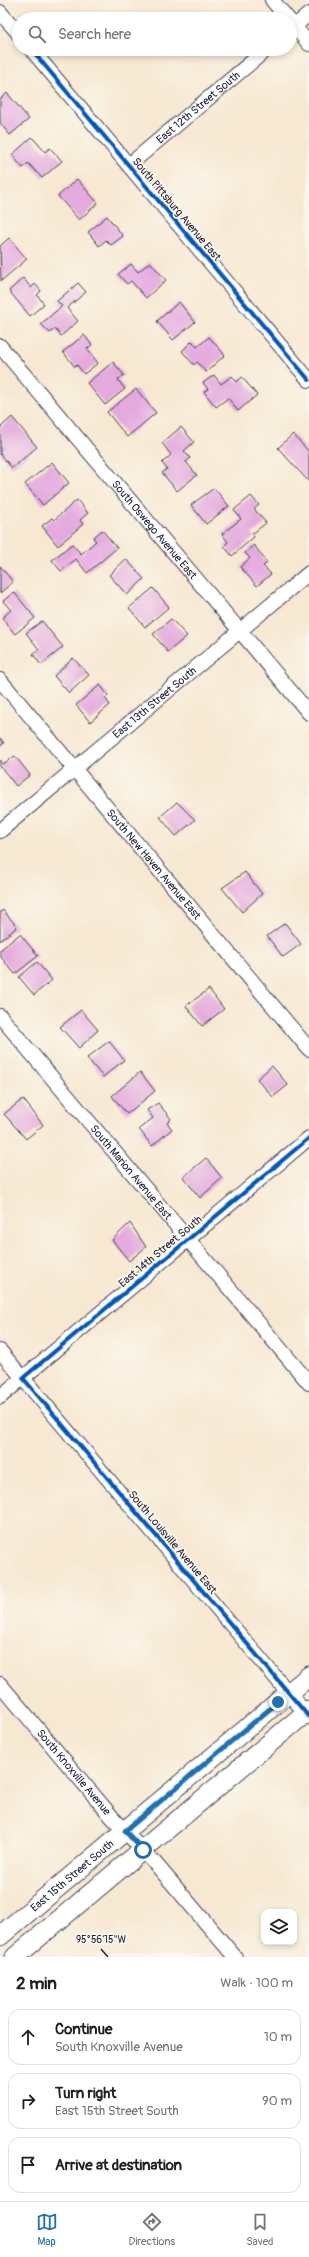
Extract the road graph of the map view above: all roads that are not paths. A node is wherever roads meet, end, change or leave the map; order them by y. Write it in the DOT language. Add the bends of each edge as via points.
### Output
graph roads {
  1 [pos="272,0"];
  2 [pos="0,12"];
  3 [pos="282,12"];
  4 [pos="309,14"];
  5 [pos="297,21"];
  6 [pos="12,26"];
  7 [pos="297,31"];
  8 [pos="309,44"];
  9 [pos="37,56"];
  10 [pos="259,56"];
  11 [pos="129,165"];
  12 [pos="0,346"];
  13 [pos="309,380"];
  14 [pos="309,573"];
  15 [pos="240,631"];
  16 [pos="0,680"];
  17 [pos="309,713"];
  18 [pos="75,768"];
  19 [pos="0,831"];
  20 [pos="0,1016"];
  21 [pos="309,1049"];
  22 [pos="309,1138"];
  23 [pos="188,1240"];
  24 [pos="0,1350"];
  25 [pos="23,1378"];
  26 [pos="309,1383"];
  27 [pos="0,1398"];
  28 [pos="309,1676"];
  29 [pos="0,1684"];
  30 [pos="288,1693"];
  31 [pos="308,1713"];
  32 [pos="125,1831"];
  33 [pos="146,1854"];
  34 [pos="0,1936"];
  35 [pos="15,1957"];
  36 [pos="234,1957"];
  1 -- 3 [label="street"];
  2 -- 6 [label="street"];
  4 -- 5 [label="street"];
  7 -- 8 [label="street"];
  9 -- 11 [label="street, South Pittsburg Avenue East"];
  10 -- 11 [label="street, East 12th Street South"];
  11 -- 13 [label="street, South Pittsburg Avenue East"];
  12 -- 15 [label="street, South Oswego Avenue East"];
  14 -- 15 [label="street, East 13th Street South"];
  15 -- 17 [label="street, South Oswego Avenue East"];
  15 -- 18 [label="street, East 13th Street South"];
  16 -- 18 [label="street, South New Haven Avenue East"];
  18 -- 19 [label="street, East 13th Street South"];
  18 -- 21 [label="street, South New Haven Avenue East"];
  20 -- 23 [label="street, South Marion Avenue East"];
  22 -- 23 [label="street, East 14th Street South"];
  23 -- 25 [label="street, East 14th Street South"];
  23 -- 26 [label="street, South Marion Avenue East"];
  24 -- 25 [label="street, South Louisville Avenue East"];
  25 -- 27 [label="street, East 14th Street South"];
  25 -- 30 [label="street, South Louisville Avenue East"];
  28 -- 30 [label="main road, East 15th Street South"];
  29 -- 32 [label="street, South Knoxville Avenue"];
  30 -- 31 [label="street, South Louisville Avenue East"];
  30 -- 32 [label="main road, East 15th Street South"];
  31 -- 33 [label="main road"];
  32 -- 33 [label="street, South Knoxville Avenue"];
  32 -- 34 [label="main road, East 15th Street South"];
  33 -- 35 [label="main road"];
  33 -- 36 [label="street, South Knoxville Avenue"];
}
